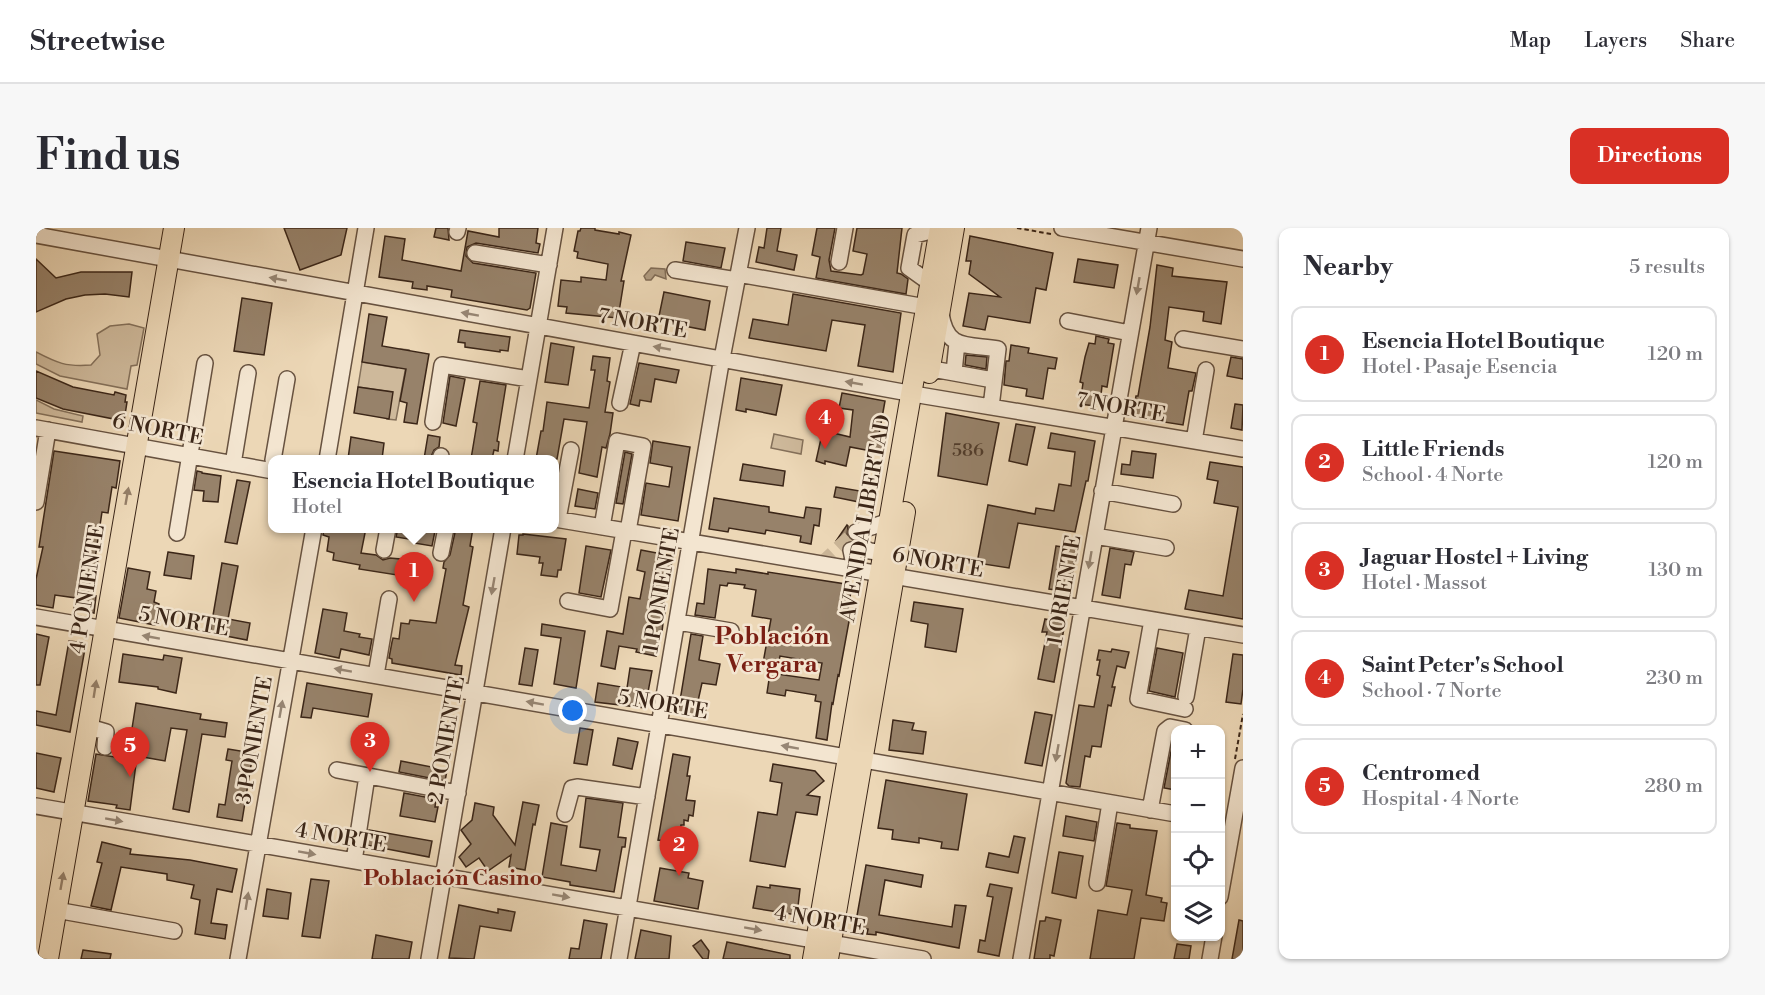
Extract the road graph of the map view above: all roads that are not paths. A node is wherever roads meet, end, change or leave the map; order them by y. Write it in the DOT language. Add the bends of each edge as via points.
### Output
graph roads {
  1 [pos="174,228"];
  2 [pos="366,228"];
  3 [pos="555,228"];
  4 [pos="747,228"];
  5 [pos="845,228"];
  6 [pos="944,228"];
  7 [pos="1062,228"];
  8 [pos="36,235"];
  9 [pos="1147,235"];
  10 [pos="475,253"];
  11 [pos="169,259"];
  12 [pos="1243,259"];
  13 [pos="839,262"];
  14 [pos="549,265"];
  15 [pos="675,270"];
  16 [pos="738,277"];
  17 [pos="355,293"];
  18 [pos="933,309"];
  19 [pos="1068,321"];
  20 [pos="538,326"];
  21 [pos="1130,333"];
  22 [pos="1183,339"];
  23 [pos="633,343"];
  24 [pos="957,343"];
  25 [pos="1243,349"];
  26 [pos="722,359"];
  27 [pos="205,363"];
  28 [pos="1206,370"];
  29 [pos="954,372"];
  30 [pos="248,373"];
  31 [pos="928,374"];
  32 [pos="287,379"];
  33 [pos="529,379"];
  34 [pos="993,380"];
  35 [pos="918,394"];
  36 [pos="620,403"];
  37 [pos="991,407"];
  38 [pos="433,422"];
  39 [pos="1114,427"];
  40 [pos="42,429"];
  41 [pos="1194,441"];
  42 [pos="135,446"];
  43 [pos="1243,449"];
  44 [pos="571,450"];
  45 [pos="275,455"];
  46 [pos="328,455"];
  47 [pos="516,455"];
  48 [pos="190,456"];
  49 [pos="233,464"];
  50 [pos="268,466"];
  51 [pos="1102,491"];
  52 [pos="36,502"];
  53 [pos="1173,504"];
  54 [pos="559,505"];
  55 [pos="559,520"];
  56 [pos="890,521"];
  57 [pos="602,527"];
  58 [pos="626,531"];
  59 [pos="856,532"];
  60 [pos="177,533"];
  61 [pos="313,533"];
  62 [pos="387,533"];
  63 [pos="445,533"];
  64 [pos="502,533"];
  65 [pos="1095,536"];
  66 [pos="690,542"];
  67 [pos="1166,548"];
  68 [pos="383,549"];
  69 [pos="441,553"];
  70 [pos="884,553"];
  71 [pos="855,570"];
  72 [pos="887,575"];
  73 [pos="389,599"];
  74 [pos="568,601"];
  75 [pos="1082,608"];
  76 [pos="36,617"];
  77 [pos="1152,620"];
  78 [pos="678,622"];
  79 [pos="1198,628"];
  80 [pos="105,629"];
  81 [pos="731,631"];
  82 [pos="1243,636"];
  83 [pos="290,661"];
  84 [pos="376,675"];
  85 [pos="475,693"];
  86 [pos="659,724"];
  87 [pos="88,727"];
  88 [pos="1171,727"];
  89 [pos="105,747"];
  90 [pos="855,758"];
  91 [pos="1243,768"];
  92 [pos="337,770"];
  93 [pos="367,776"];
  94 [pos="1050,792"];
  95 [pos="458,793"];
  96 [pos="647,797"];
  97 [pos="1110,802"];
  98 [pos="36,806"];
  99 [pos="1150,810"];
  100 [pos="73,813"];
  101 [pos="1171,813"];
  102 [pos="565,814"];
  103 [pos="1232,824"];
  104 [pos="257,844"];
  105 [pos="354,861"];
  106 [pos="444,876"];
  107 [pos="1096,882"];
  108 [pos="1223,887"];
  109 [pos="628,908"];
  110 [pos="56,910"];
  111 [pos="174,931"];
  112 [pos="1213,941"];
  113 [pos="822,950"];
  114 [pos="48,959"];
  115 [pos="238,959"];
  116 [pos="429,959"];
  117 [pos="619,959"];
  118 [pos="923,959"];
  119 [pos="1021,959"];
  120 [pos="1210,959"];
  1 -- 11 [label="main road, 4 PONIENTE"];
  2 -- 17 [label="street"];
  3 -- 14 [label="street"];
  4 -- 16 [label="street, 1 PONIENTE"];
  5 -- 13 [label="street"];
  6 -- 18 [label="main road, AVENIDA LIBERTAD"];
  6 -- 18 [label="main road, AVENIDA LIBERTAD" via="930,283"];
  7 -- 9 [label="street"];
  8 -- 11 [label="street, 7 NORTE"];
  9 -- 12 [label="street"];
  9 -- 21 [label="street, 1 ORIENTE, one-way"];
  10 -- 14 [label="street"];
  17 -- 11 [label="street, 7 NORTE, one-way"];
  11 -- 42 [label="main road, 4 PONIENTE"];
  14 -- 20 [label="street"];
  15 -- 16 [label="street"];
  16 -- 18 [label="street"];
  16 -- 26 [label="street, 1 PONIENTE"];
  20 -- 17 [label="street, 7 NORTE, one-way"];
  17 -- 46 [label="street"];
  18 -- 24 [label="street" via="944,331"];
  18 -- 31 [label="main road, AVENIDA LIBERTAD"];
  18 -- 35 [label="main road, AVENIDA LIBERTAD"];
  19 -- 21 [label="street"];
  20 -- 23 [label="street, 7 NORTE"];
  20 -- 33 [label="street"];
  21 -- 39 [label="street, 1 ORIENTE"];
  22 -- 25 [label="street"];
  26 -- 23 [label="street, 7 NORTE, one-way"];
  23 -- 36 [label="street"];
  24 -- 29 [label="street"];
  24 -- 34 [label="street" via="998,349"];
  35 -- 26 [label="street, 7 NORTE, one-way"];
  26 -- 66 [label="street, 1 PONIENTE"];
  27 -- 48 [label="street"];
  28 -- 41 [label="street"];
  29 -- 31 [label="street" via="938,370"];
  29 -- 34 [label="street"];
  30 -- 49 [label="street"];
  31 -- 35 [label="main road, AVENIDA LIBERTAD"];
  32 -- 45 [label="street"];
  33 -- 38 [label="street" via="442,365"];
  33 -- 47 [label="street"];
  34 -- 37 [label="street"];
  35 -- 37 [label="street, 7 NORTE"];
  35 -- 56 [label="main road, AVENIDA LIBERTAD"];
  35 -- 72 [label="main road, AVENIDA LIBERTAD"];
  37 -- 39 [label="street, 7 NORTE"];
  39 -- 41 [label="street, 7 NORTE"];
  39 -- 51 [label="street, 1 ORIENTE"];
  40 -- 42 [label="street, 6 NORTE"];
  40 -- 52 [label="street"];
  41 -- 43 [label="street, 7 NORTE"];
  42 -- 48 [label="street, 6 NORTE"];
  80 -- 42 [label="main road, 4 PONIENTE, one-way"];
  44 -- 54 [label="street"];
  48 -- 49 [label="street, 6 NORTE"];
  48 -- 60 [label="street"];
  49 -- 50 [label="street, 6 NORTE"];
  51 -- 53 [label="street"];
  51 -- 65 [label="street, 1 ORIENTE"];
  55 -- 57 [label="street, 6 NORTE"];
  56 -- 59 [label="street"];
  56 -- 70 [label="main road, AVENIDA LIBERTAD"];
  57 -- 58 [label="street, 6 NORTE"];
  57 -- 58 [label="street" via="617,441 643,446"];
  58 -- 66 [label="street, 6 NORTE"];
  58 -- 74 [label="street" via="610,609"];
  61 -- 83 [label="street, 3 PONIENTE"];
  62 -- 68 [label="street"];
  63 -- 69 [label="street"];
  64 -- 85 [label="street, 2 PONIENTE, one-way"];
  65 -- 67 [label="street"];
  65 -- 75 [label="street, 1 ORIENTE, one-way"];
  66 -- 71 [label="street, 6 NORTE"];
  66 -- 78 [label="street, 1 PONIENTE"];
  70 -- 71 [label="street" via="857,549"];
  70 -- 72 [label="main road, AVENIDA LIBERTAD"];
  71 -- 72 [label="street, 6 NORTE"];
  72 -- 75 [label="street, 6 NORTE"];
  72 -- 90 [label="main road, AVENIDA LIBERTAD"];
  73 -- 84 [label="street"];
  75 -- 77 [label="street, 6 NORTE"];
  75 -- 94 [label="street, 1 ORIENTE, one-way"];
  76 -- 80 [label="street, 5 NORTE"];
  77 -- 79 [label="street, 6 NORTE"];
  77 -- 79 [label="street" via="1138,699 1185,703"];
  78 -- 81 [label="street"];
  78 -- 86 [label="street, 1 PONIENTE"];
  79 -- 82 [label="street, 6 NORTE"];
  83 -- 80 [label="street, 5 NORTE, one-way"];
  87 -- 80 [label="main road, 4 PONIENTE, one-way"];
  84 -- 83 [label="street, 5 NORTE, one-way"];
  104 -- 83 [label="street, 3 PONIENTE, one-way"];
  84 -- 85 [label="street, 5 NORTE"];
  86 -- 85 [label="street, 5 NORTE, one-way"];
  85 -- 95 [label="street, 2 PONIENTE"];
  90 -- 86 [label="street, 5 NORTE, one-way"];
  86 -- 96 [label="street, 1 PONIENTE"];
  87 -- 89 [label="street" via="106,732"];
  87 -- 100 [label="main road, 4 PONIENTE"];
  88 -- 99 [label="street" via="1165,732"];
  90 -- 94 [label="street, 5 NORTE"];
  90 -- 113 [label="main road, AVENIDA LIBERTAD"];
  91 -- 103 [label="street"];
  92 -- 93 [label="street"];
  93 -- 95 [label="street"];
  93 -- 105 [label="street"];
  94 -- 97 [label="street, 5 NORTE"];
  94 -- 119 [label="street, 1 ORIENTE"];
  95 -- 106 [label="street, 2 PONIENTE"];
  96 -- 102 [label="street" via="572,788"];
  96 -- 109 [label="street, 1 PONIENTE"];
  97 -- 99 [label="street, 5 NORTE"];
  97 -- 107 [label="street"];
  98 -- 100 [label="street, 4 NORTE"];
  99 -- 101 [label="street, 5 NORTE"];
  100 -- 104 [label="street, 4 NORTE, one-way"];
  110 -- 100 [label="main road, 4 PONIENTE, one-way"];
  103 -- 108 [label="street"];
  104 -- 105 [label="street, 4 NORTE, one-way"];
  115 -- 104 [label="street, 3 PONIENTE, one-way"];
  105 -- 106 [label="street, 4 NORTE"];
  106 -- 109 [label="street, 4 NORTE, one-way"];
  106 -- 116 [label="street, 2 PONIENTE"];
  109 -- 113 [label="street, 4 NORTE, one-way"];
  109 -- 117 [label="street, 1 PONIENTE"];
  110 -- 111 [label="street"];
  110 -- 114 [label="main road, 4 PONIENTE"];
  112 -- 120 [label="street"];
  113 -- 118 [label="street, 4 NORTE"];
}
